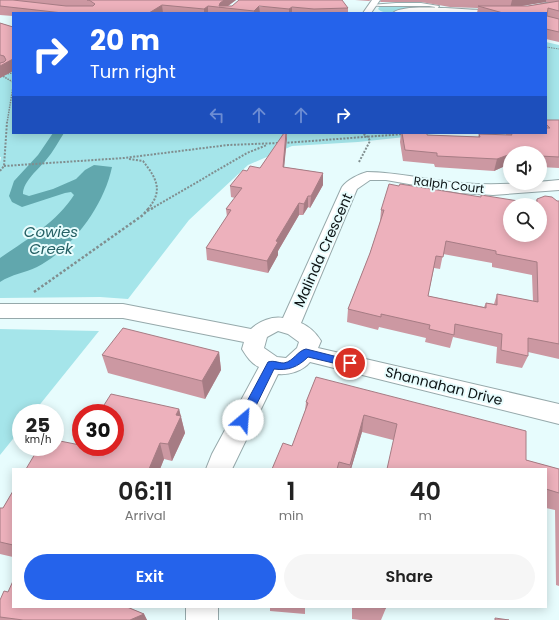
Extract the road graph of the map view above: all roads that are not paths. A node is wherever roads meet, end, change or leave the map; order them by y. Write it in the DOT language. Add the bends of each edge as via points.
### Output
graph roads {
  1 [pos="374,3"];
  2 [pos="559,5"];
  3 [pos="436,10"];
  4 [pos="368,12"];
  5 [pos="404,12"];
  6 [pos="470,12"];
  7 [pos="516,12"];
  8 [pos="386,176"];
  9 [pos="559,185"];
  10 [pos="6,311"];
  11 [pos="290,326"];
  12 [pos="255,337"];
  13 [pos="306,352"];
  14 [pos="271,365"];
  15 [pos="559,414"];
  16 [pos="219,468"];
  17 [pos="202,608"];
  18 [pos="202,620"];
  1 -- 3 [label="lane" via="437,6"];
  1 -- 4 [label="street"];
  2 -- 7 [label="street"];
  3 -- 5 [label="street"];
  3 -- 6 [label="street"];
  8 -- 9 [label="street, Ralph Court" via="460,188 493,190"];
  8 -- 11 [label="street, Malinda Crescent" via="367,176 350,187"];
  10 -- 12 [label="street" via="123,311"];
  11 -- 12 [label="street" via="277,324 264,328"];
  11 -- 13 [label="street" via="302,331 310,341"];
  12 -- 14 [label="street" via="253,350 258,358"];
  13 -- 14 [label="street" via="297,361 284,366"];
  13 -- 15 [label="street, Shannahan Drive"];
  14 -- 16 [label="street"];
  17 -- 18 [label="street"];
}
